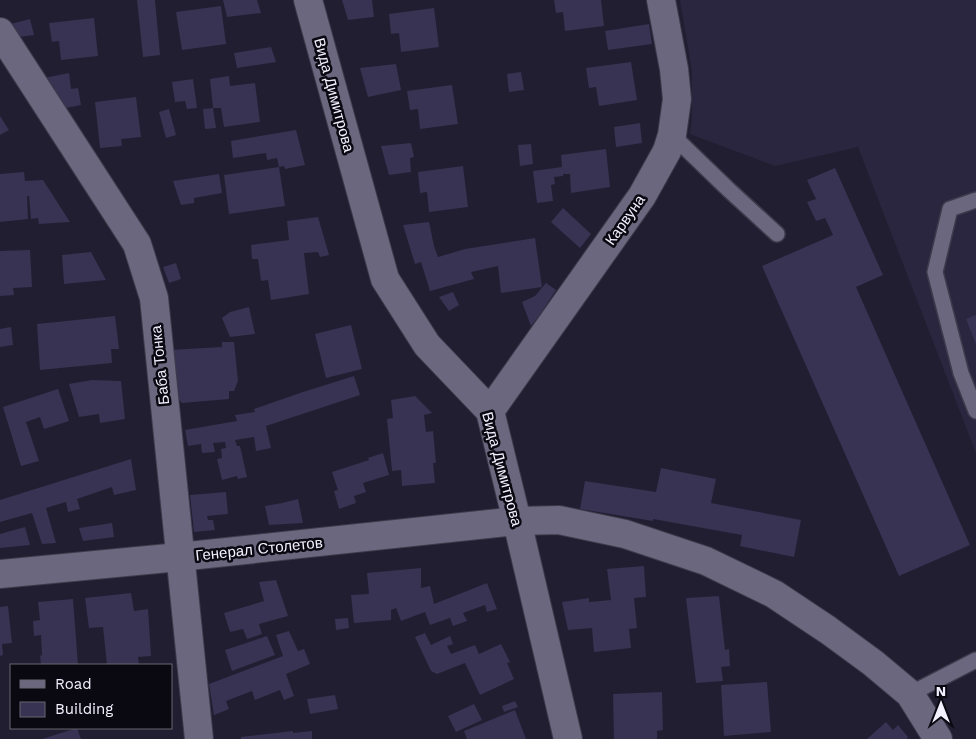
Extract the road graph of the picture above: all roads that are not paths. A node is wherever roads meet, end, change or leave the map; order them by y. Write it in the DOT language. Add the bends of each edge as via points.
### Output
graph roads {
  1 [pos="308,0"];
  2 [pos="661,0"];
  3 [pos="0,32"];
  4 [pos="672,135"];
  5 [pos="976,200"];
  6 [pos="777,234"];
  7 [pos="490,411"];
  8 [pos="976,411"];
  9 [pos="517,521"];
  10 [pos="179,557"];
  11 [pos="0,574"];
  12 [pos="976,660"];
  13 [pos="910,694"];
  14 [pos="199,739"];
  15 [pos="568,739"];
  16 [pos="938,739"];
  1 -- 7 [label="street, Вида Димитрова" via="385,279 426,345"];
  2 -- 4 [label="street, Карвуна" via="677,99"];
  3 -- 10 [label="street, Баба Тонка" via="138,244 154,298"];
  4 -- 6 [label="lane"];
  4 -- 7 [label="street, Карвуна" via="667,151 642,196"];
  5 -- 8 [label="lane" via="950,209 935,272 961,373"];
  7 -- 9 [label="street, Вида Димитрова"];
  9 -- 10 [label="street, Генерал Столетов"];
  9 -- 13 [label="street, Генерал Столетов" via="559,520 625,534 706,561 774,594 873,663"];
  9 -- 15 [label="street, Вида Димитрова"];
  10 -- 11 [label="street, Генерал Столетов"];
  10 -- 14 [label="street, Баба Тонка"];
  12 -- 13 [label="lane"];
  13 -- 16 [label="street, Генерал Столетов"];
}
